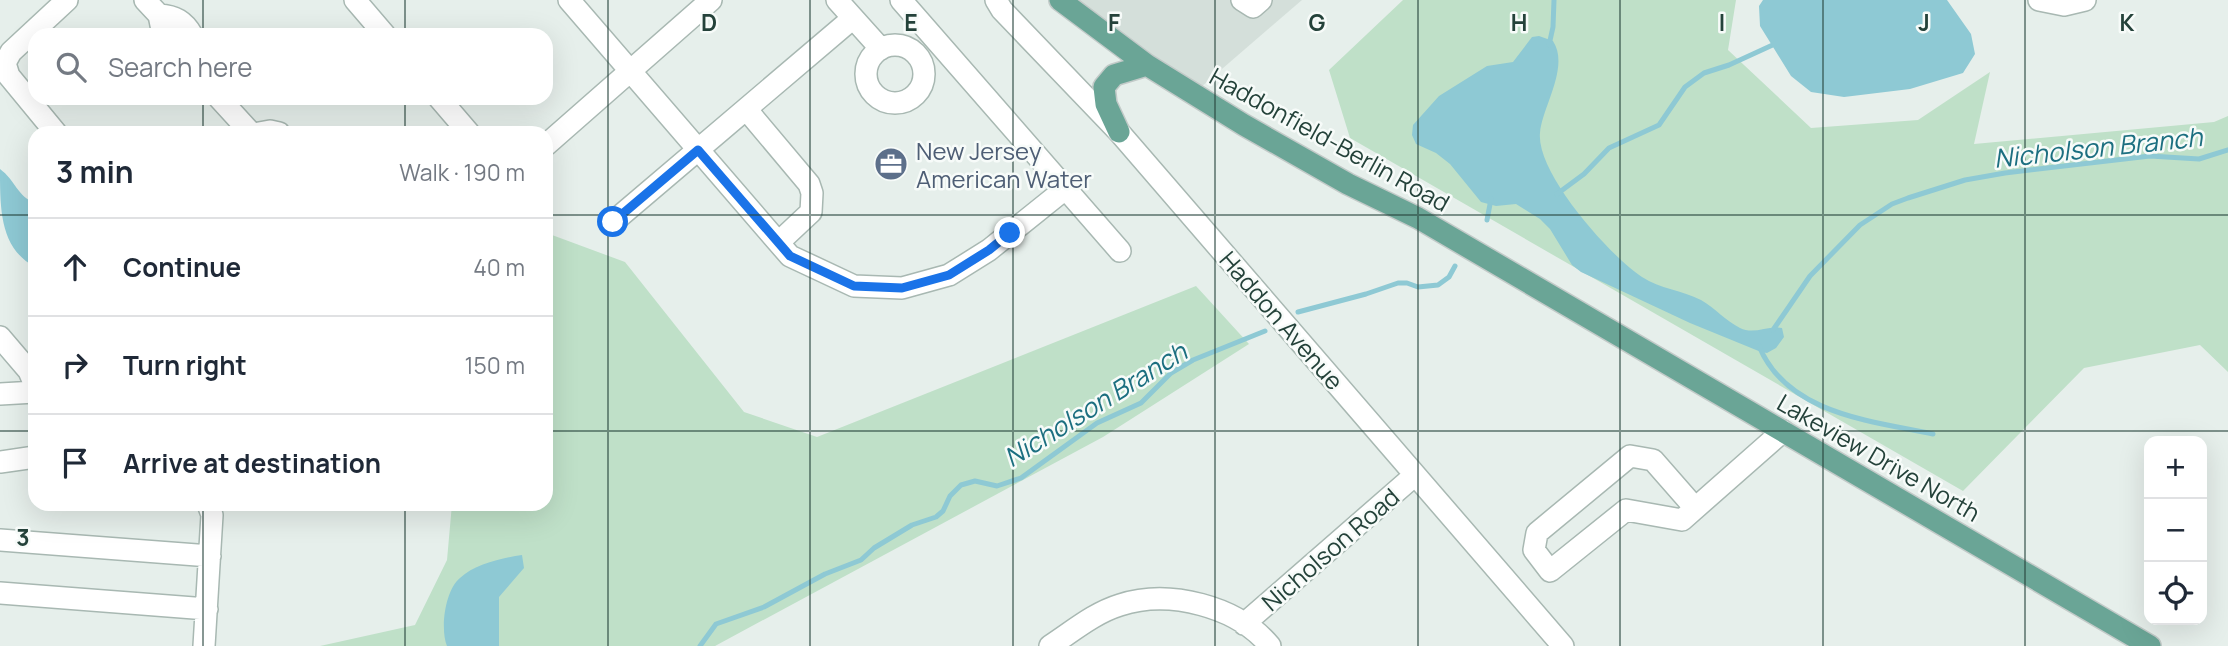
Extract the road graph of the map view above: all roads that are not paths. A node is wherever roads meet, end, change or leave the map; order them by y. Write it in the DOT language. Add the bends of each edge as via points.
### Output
graph roads {
  1 [pos="67,0"];
  2 [pos="355,0"];
  3 [pos="569,0"];
  4 [pos="711,0"];
  5 [pos="838,0"];
  6 [pos="901,0"];
  7 [pos="996,0"];
  8 [pos="1060,0"];
  9 [pos="1242,0"];
  10 [pos="1261,0"];
  11 [pos="2039,0"];
  12 [pos="2085,0"];
  13 [pos="156,17"];
  14 [pos="853,18"];
  15 [pos="37,28"];
  16 [pos="188,28"];
  17 [pos="379,28"];
  18 [pos="28,36"];
  19 [pos="932,36"];
  20 [pos="881,49"];
  21 [pos="914,52"];
  22 [pos="1147,65"];
  23 [pos="630,71"];
  24 [pos="28,99"];
  25 [pos="33,105"];
  26 [pos="225,105"];
  27 [pos="445,105"];
  28 [pos="746,109"];
  29 [pos="50,126"];
  30 [pos="245,126"];
  31 [pos="463,126"];
  32 [pos="1119,132"];
  33 [pos="553,139"];
  34 [pos="698,150"];
  35 [pos="1065,189"];
  36 [pos="613,222"];
  37 [pos="779,242"];
  38 [pos="1120,251"];
  39 [pos="1581,313"];
  40 [pos="0,337"];
  41 [pos="28,370"];
  42 [pos="28,392"];
  43 [pos="0,394"];
  44 [pos="1783,431"];
  45 [pos="28,458"];
  46 [pos="0,462"];
  47 [pos="1415,475"];
  48 [pos="1695,508"];
  49 [pos="211,511"];
  50 [pos="0,540"];
  51 [pos="210,556"];
  52 [pos="0,593"];
  53 [pos="207,609"];
  54 [pos="1244,624"];
  55 [pos="204,646"];
  56 [pos="1050,646"];
  57 [pos="1270,646"];
  58 [pos="1563,646"];
  59 [pos="2150,646"];
  1 -- 15 [label="street"];
  2 -- 17 [label="street"];
  3 -- 23 [label="street"];
  4 -- 23 [label="street"];
  5 -- 14 [label="street"];
  6 -- 19 [label="street"];
  7 -- 32 [label="street, Haddon Avenue"];
  8 -- 22 [label="main road, Haddonfield-Berlin Road"];
  9 -- 10 [label="street" via="1253,7"];
  11 -- 12 [label="street" via="2063,5"];
  13 -- 16 [label="street" via="179,19"];
  14 -- 20 [label="street"];
  14 -- 28 [label="street"];
  18 -- 24 [label="street" via="5,64"];
  19 -- 21 [label="street"];
  19 -- 35 [label="street"];
  20 -- 21 [label="street" via="898,45"];
  20 -- 21 [label="street" via="866,70 869,87 880,99 897,103 913,97 923,83 923,66"];
  22 -- 32 [label="main road" via="1114,75 1104,87"];
  22 -- 39 [label="main road, Haddonfield-Berlin Road" via="1244,125 1418,218"];
  23 -- 33 [label="street"];
  23 -- 34 [label="street"];
  25 -- 29 [label="street"];
  26 -- 30 [label="street"];
  27 -- 31 [label="street"];
  28 -- 34 [label="street"];
  28 -- 37 [label="street" via="812,193 811,212"];
  32 -- 47 [label="street, Haddon Avenue"];
  34 -- 36 [label="street"];
  34 -- 37 [label="street"];
  35 -- 37 [label="street" via="989,250 949,275 902,288 854,286 790,256"];
  35 -- 38 [label="street"];
  39 -- 44 [label="main road, Lakeview Drive North"];
  40 -- 41 [label="street"];
  42 -- 43 [label="street"];
  44 -- 48 [label="street"];
  44 -- 59 [label="main road, Lakeview Drive North"];
  45 -- 46 [label="street"];
  47 -- 54 [label="street, Nicholson Road"];
  47 -- 58 [label="street, Haddon Avenue"];
  48 -- 48 [label="street" via="1682,520 1626,510 1550,571 1534,550 1537,533 1630,456 1653,460"];
  49 -- 51 [label="street"];
  50 -- 51 [label="street"];
  51 -- 53 [label="street"];
  52 -- 53 [label="street"];
  53 -- 55 [label="street"];
  54 -- 56 [label="street" via="1210,606 1158,598 1097,614"];
  54 -- 57 [label="street"];
}
